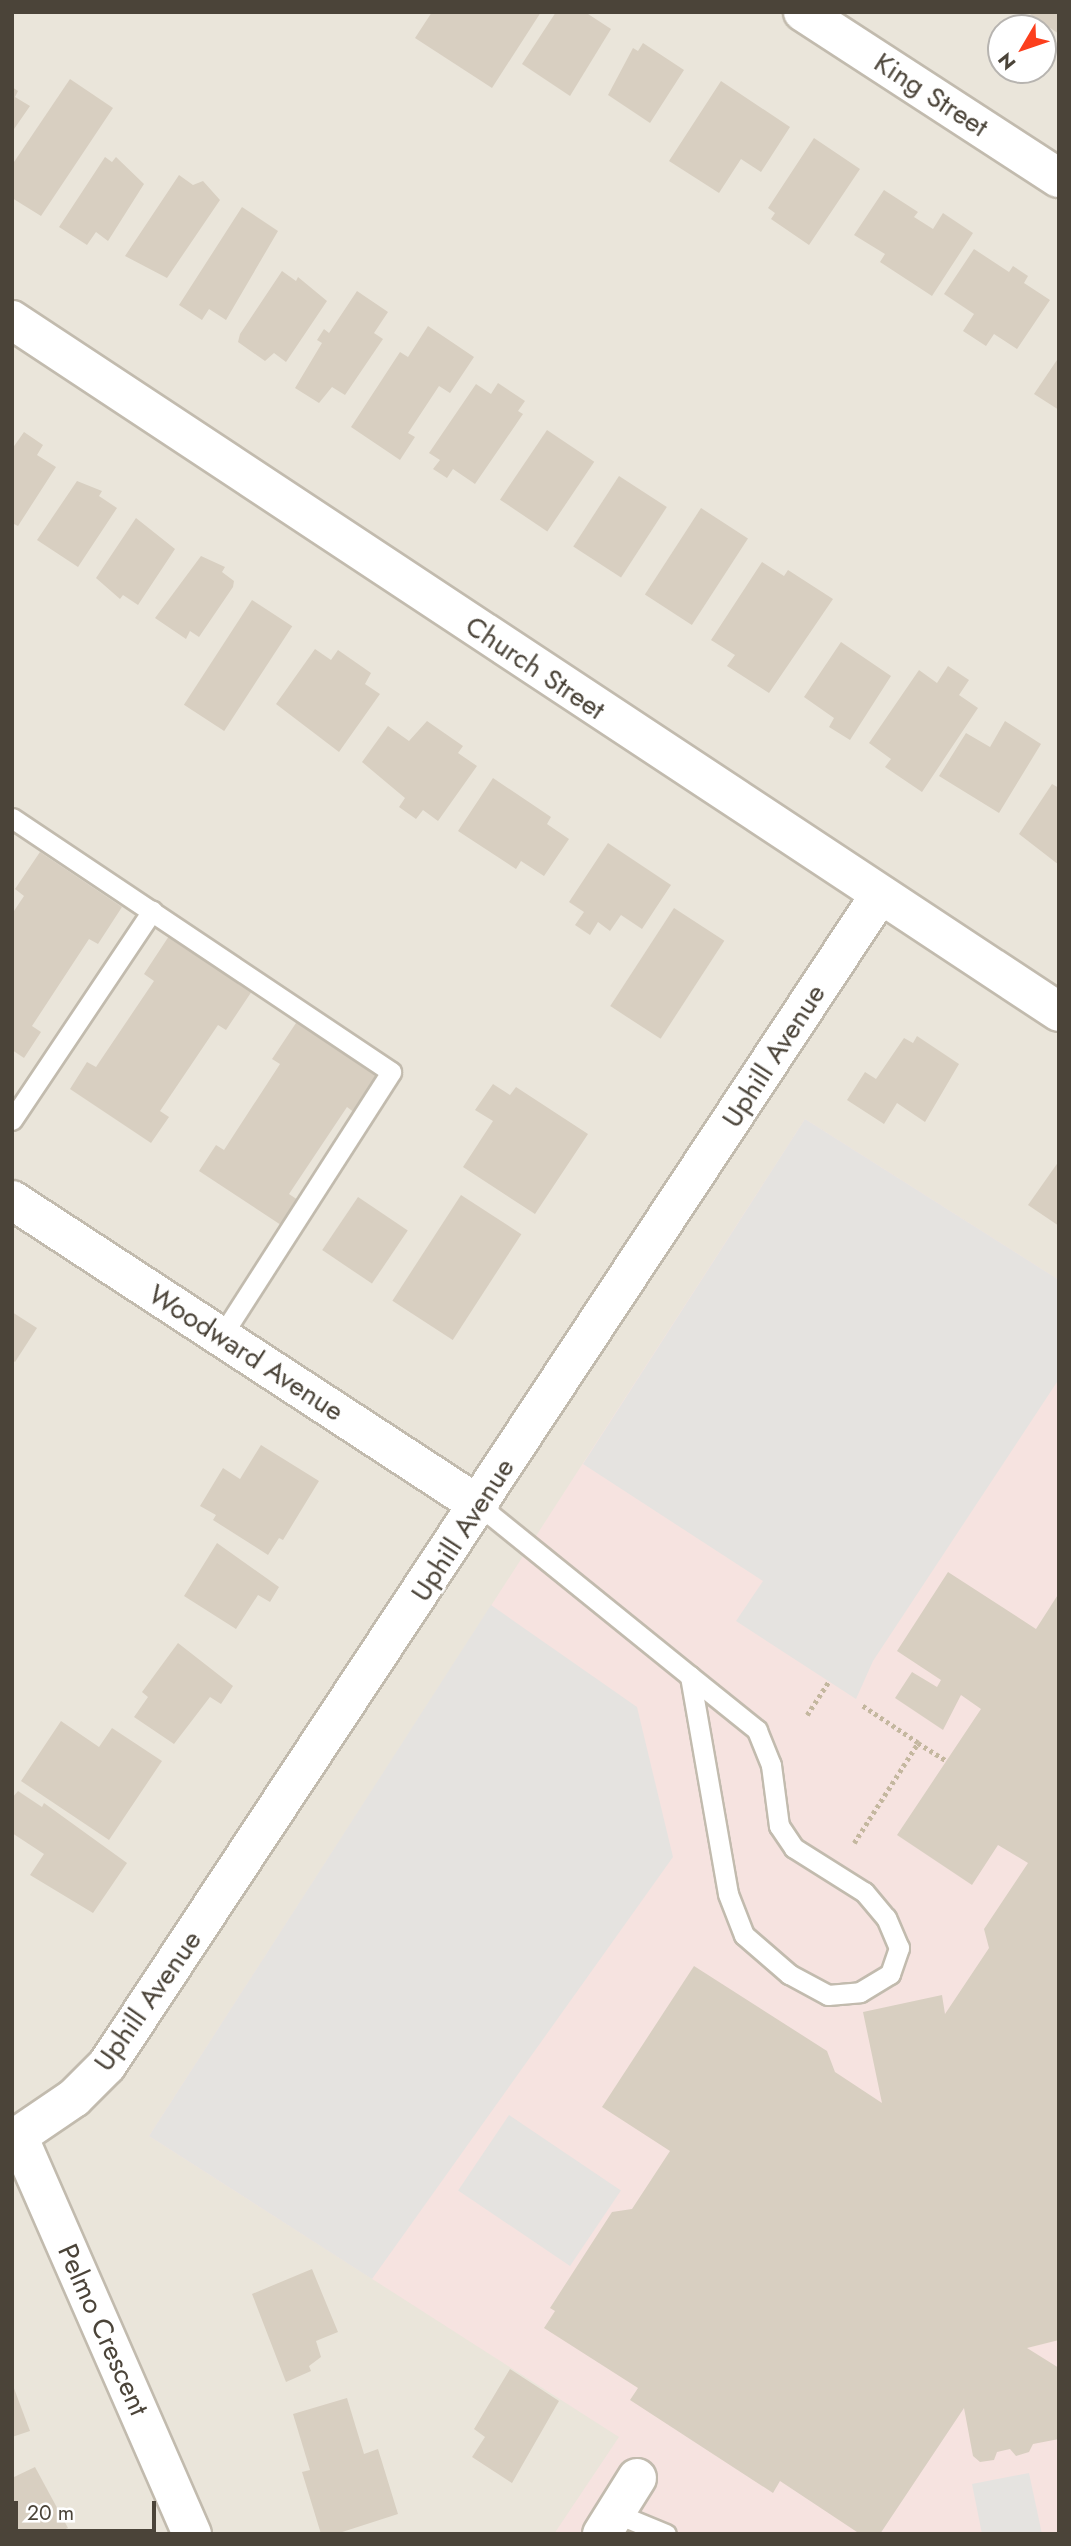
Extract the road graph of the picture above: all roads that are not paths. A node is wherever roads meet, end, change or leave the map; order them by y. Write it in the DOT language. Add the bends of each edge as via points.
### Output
graph roads {
  1 [pos="803,12"];
  2 [pos="1059,178"];
  3 [pos="12,320"];
  4 [pos="12,818"];
  5 [pos="879,896"];
  6 [pos="152,911"];
  7 [pos="1059,1012"];
  8 [pos="12,1120"];
  9 [pos="12,1200"];
  10 [pos="222,1337"];
  11 [pos="480,1506"];
  12 [pos="690,1676"];
  13 [pos="15,2131"];
  14 [pos="637,2478"];
  15 [pos="609,2523"];
  16 [pos="192,2534"];
  17 [pos="666,2534"];
  1 -- 2 [label="street, King Street"];
  3 -- 5 [label="street, Church Street"];
  4 -- 6 [label="lane"];
  5 -- 7 [label="street, Church Street"];
  5 -- 11 [label="street, Uphill Avenue"];
  6 -- 8 [label="lane"];
  6 -- 10 [label="lane" via="391,1072"];
  9 -- 10 [label="street, Woodward Avenue"];
  10 -- 11 [label="street, Woodward Avenue"];
  11 -- 12 [label="lane"];
  11 -- 13 [label="street, Uphill Avenue" via="107,2065 74,2098"];
  12 -- 12 [label="lane" via="728,1894 744,1935 789,1974 828,1995 860,1992 891,1974 899,1948 887,1918 864,1892 794,1848 779,1826 771,1765 757,1730"];
  13 -- 16 [label="street, Pelmo Crescent"];
  14 -- 15 [label="street"];
  15 -- 17 [label="lane"];
}
